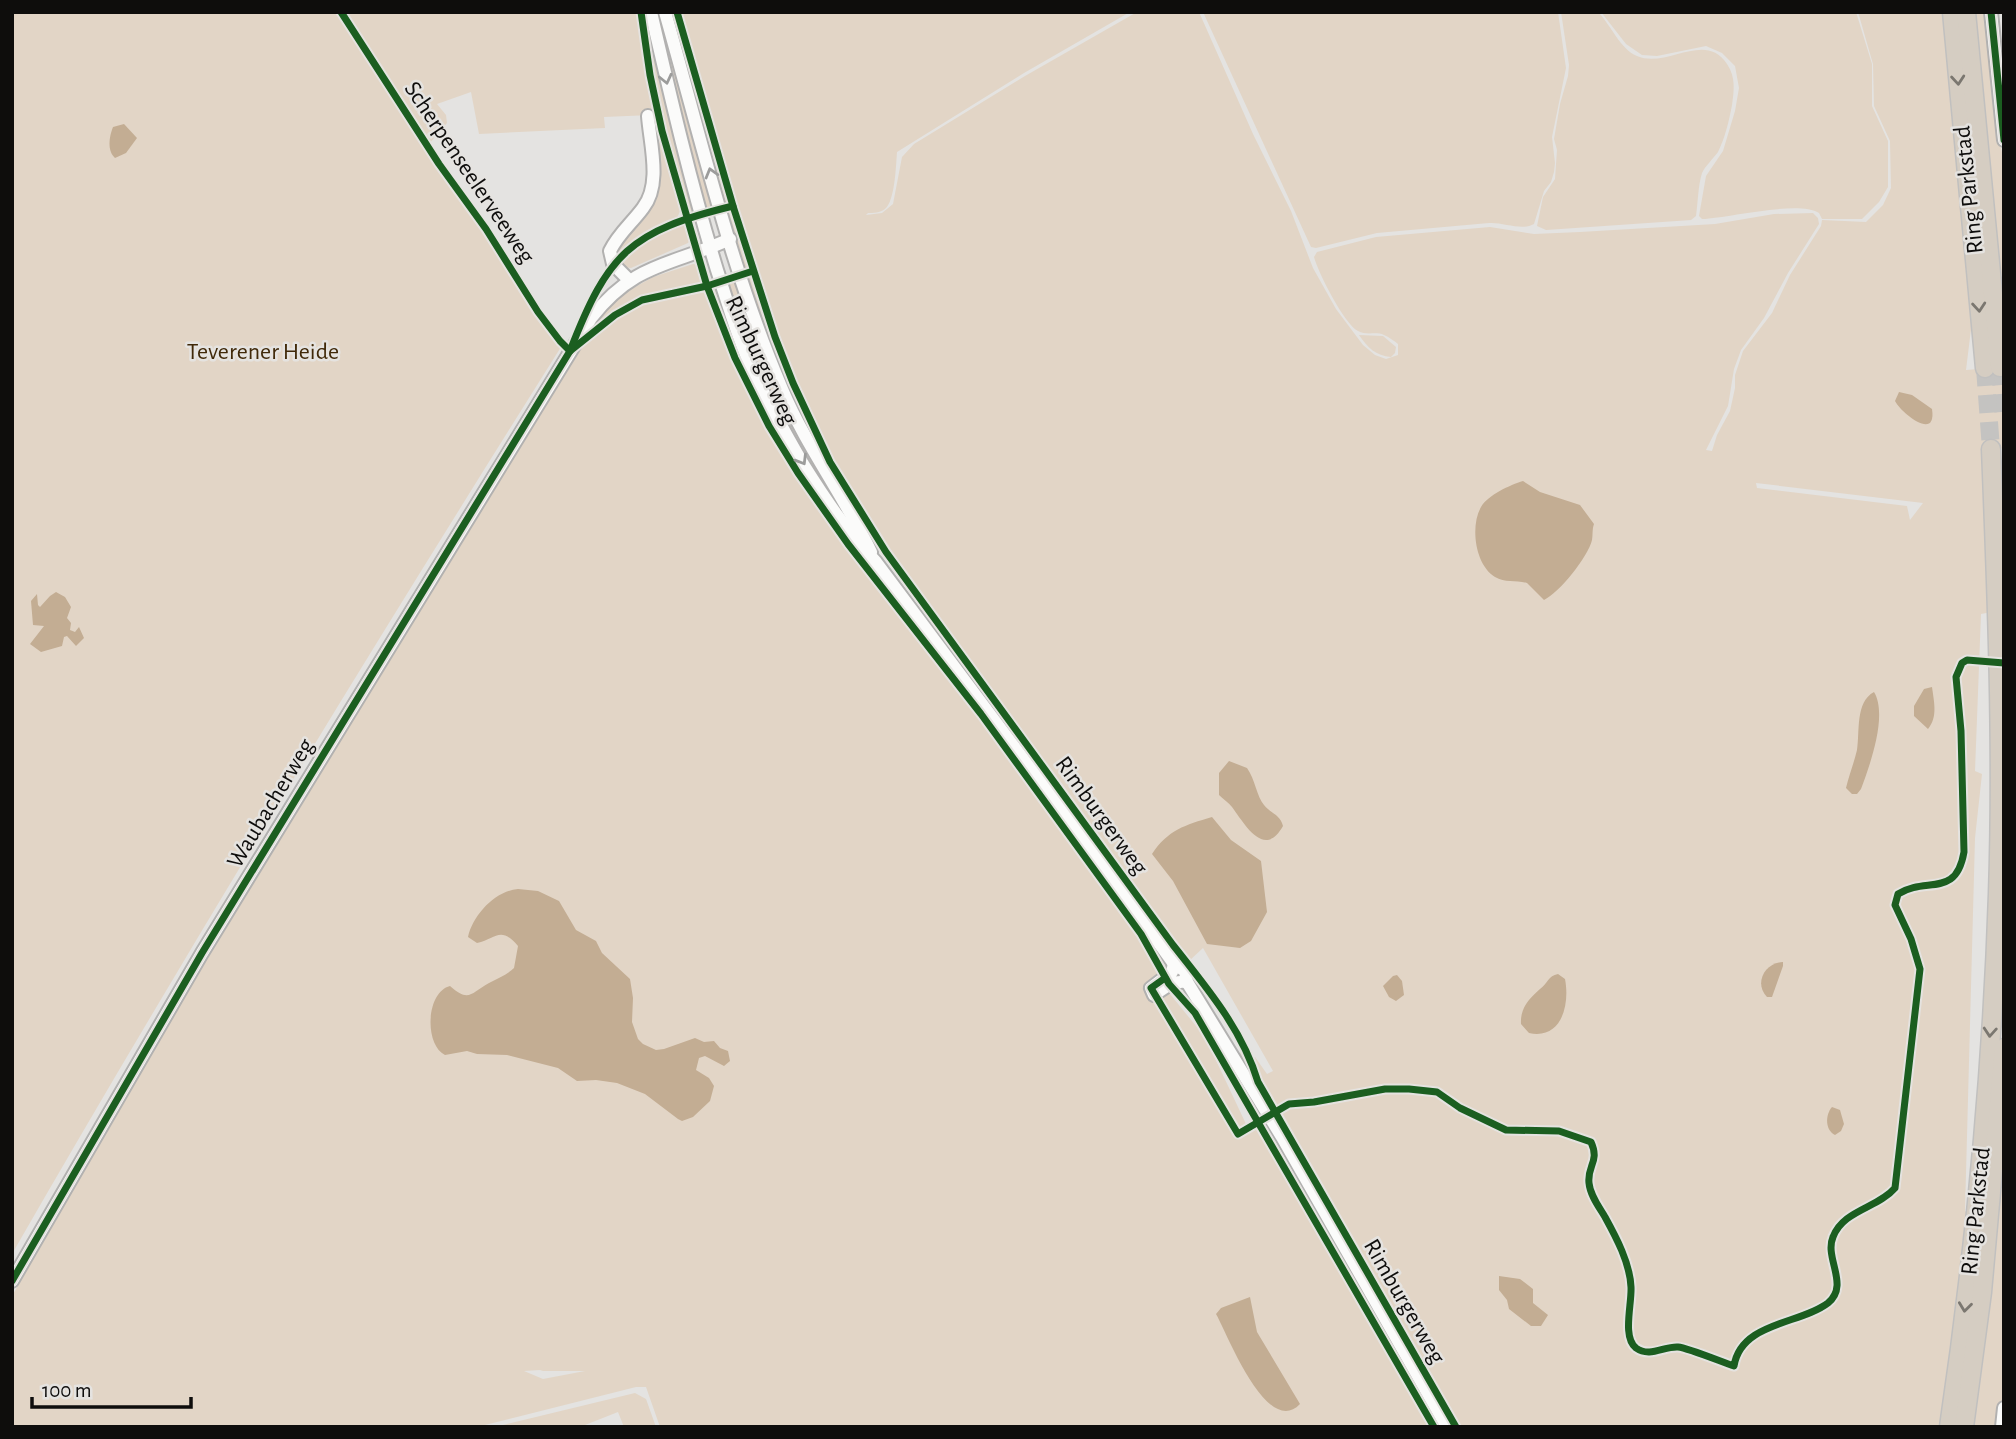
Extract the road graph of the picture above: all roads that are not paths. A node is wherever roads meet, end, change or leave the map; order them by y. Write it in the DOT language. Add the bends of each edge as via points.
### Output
graph roads {
  1 [pos="651,12"];
  2 [pos="665,12"];
  3 [pos="1952,12"];
  4 [pos="1966,12"];
  5 [pos="1991,12"];
  6 [pos="648,116"];
  7 [pos="2004,140"];
  8 [pos="730,239"];
  9 [pos="711,248"];
  10 [pos="629,280"];
  11 [pos="1990,449"];
  12 [pos="876,562"];
  13 [pos="1174,964"];
  14 [pos="1187,982"];
  15 [pos="2004,1048"];
  16 [pos="12,1281"];
  17 [pos="2004,1408"];
  18 [pos="1447,1427"];
  19 [pos="1949,1427"];
  20 [pos="1964,1427"];
  21 [pos="2002,1427"];
  1 -- 9 [label="street, Rimburgerweg, one-way"];
  8 -- 2 [label="street, Rimburgerweg, one-way"];
  3 -- 4 [label="highway, Ring Parkstad, one-way" via="1993,368"];
  5 -- 7 [label="street"];
  6 -- 10 [label="street" via="652,192 610,251 613,264"];
  8 -- 9 [label="street, Waubacherweg"];
  8 -- 12 [label="street, Rimburgerweg" via="783,392"];
  9 -- 10 [label="street, Waubacherweg"];
  9 -- 12 [label="street, Rimburgerweg, one-way" via="762,389 821,494"];
  10 -- 16 [label="street, Waubacherweg" via="604,301 552,379 202,953"];
  11 -- 19 [label="highway, Ring Parkstad, one-way" via="1999,678 1998,895 1979,1177"];
  12 -- 13 [label="street, Rimburgerweg"];
  13 -- 14 [label="street, Rimburgerweg" via="1185,971"];
  13 -- 14 [label="street" via="1172,972 1152,991"];
  14 -- 18 [label="street, Rimburgerweg" via="1282,1137"];
  15 -- 20 [label="highway, Ring Parkstad"];
  17 -- 21 [label="street"];
}
